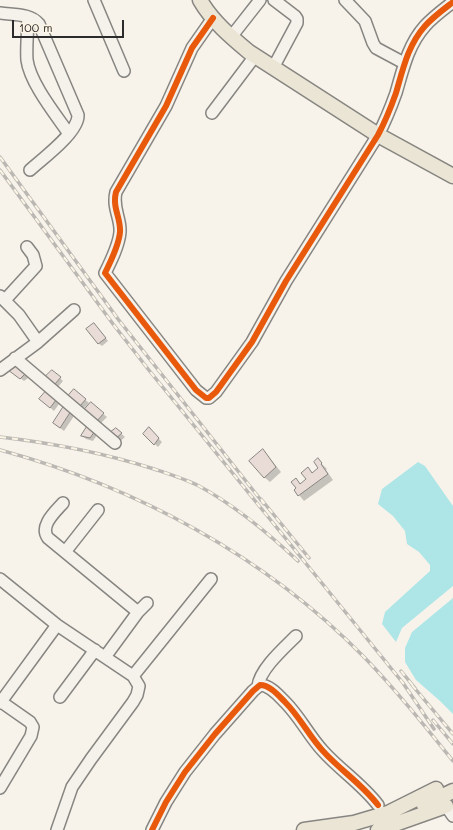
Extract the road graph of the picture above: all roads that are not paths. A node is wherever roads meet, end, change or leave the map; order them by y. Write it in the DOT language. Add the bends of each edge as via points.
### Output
graph roads {
  1 [pos="94,0"];
  2 [pos="260,0"];
  3 [pos="274,0"];
  4 [pos="345,0"];
  5 [pos="203,1"];
  6 [pos="453,2"];
  7 [pos="0,13"];
  8 [pos="28,16"];
  9 [pos="213,18"];
  10 [pos="231,37"];
  11 [pos="255,56"];
  12 [pos="404,63"];
  13 [pos="272,68"];
  14 [pos="124,71"];
  15 [pos="212,113"];
  16 [pos="69,134"];
  17 [pos="378,135"];
  18 [pos="30,170"];
  19 [pos="453,176"];
  20 [pos="27,247"];
  21 [pos="2,298"];
  22 [pos="74,310"];
  23 [pos="38,342"];
  24 [pos="15,358"];
  25 [pos="0,370"];
  26 [pos="115,443"];
  27 [pos="63,503"];
  28 [pos="98,510"];
  29 [pos="66,552"];
  30 [pos="0,579"];
  31 [pos="211,579"];
  32 [pos="147,603"];
  33 [pos="138,612"];
  34 [pos="58,625"];
  35 [pos="296,636"];
  36 [pos="95,650"];
  37 [pos="105,657"];
  38 [pos="133,676"];
  39 [pos="258,686"];
  40 [pos="60,696"];
  41 [pos="0,702"];
  42 [pos="0,788"];
  43 [pos="436,789"];
  44 [pos="453,792"];
  45 [pos="378,805"];
  46 [pos="449,811"];
  47 [pos="57,830"];
  48 [pos="152,830"];
  49 [pos="304,830"];
  50 [pos="350,830"];
  51 [pos="378,830"];
  1 -- 14 [label="street"];
  2 -- 10 [label="street"];
  3 -- 13 [label="street" via="291,13 297,19 297,23"];
  4 -- 12 [label="street" via="365,21 376,48"];
  5 -- 9 [label="main road"];
  6 -- 12 [label="street" via="426,25 410,47"];
  7 -- 8 [label="street"];
  8 -- 16 [label="street" via="29,67 37,85"];
  8 -- 16 [label="street" via="36,20 42,29 77,110 79,119"];
  9 -- 10 [label="main road"];
  9 -- 17 [label="street" via="192,48 166,106 116,192 114,206 120,231 105,273 202,396 213,396 248,348 286,281"];
  10 -- 11 [label="main road"];
  11 -- 13 [label="main road"];
  11 -- 15 [label="street"];
  12 -- 17 [label="street" via="396,94"];
  13 -- 17 [label="main road"];
  16 -- 18 [label="street"];
  17 -- 19 [label="main road"];
  20 -- 21 [label="street" via="36,266"];
  21 -- 23 [label="street" via="19,315"];
  22 -- 23 [label="street"];
  23 -- 24 [label="street"];
  24 -- 25 [label="street"];
  24 -- 26 [label="street"];
  27 -- 29 [label="street" via="44,529 48,538"];
  28 -- 29 [label="street"];
  29 -- 33 [label="street"];
  30 -- 34 [label="street"];
  31 -- 38 [label="street"];
  32 -- 33 [label="street"];
  33 -- 37 [label="street"];
  34 -- 36 [label="street"];
  34 -- 41 [label="street"];
  35 -- 39 [label="street" via="263,672"];
  36 -- 37 [label="street"];
  36 -- 40 [label="street"];
  37 -- 38 [label="street"];
  38 -- 47 [label="street" via="139,686 137,695 79,775 72,787"];
  39 -- 45 [label="street" via="268,687 284,700 322,750"];
  39 -- 48 [label="street" via="185,772"];
  41 -- 42 [label="street" via="30,722 33,727 31,736"];
  43 -- 49 [label="main road" via="388,813 354,823"];
  44 -- 50 [label="main road" via="407,813"];
  46 -- 51 [label="main road"];
}
